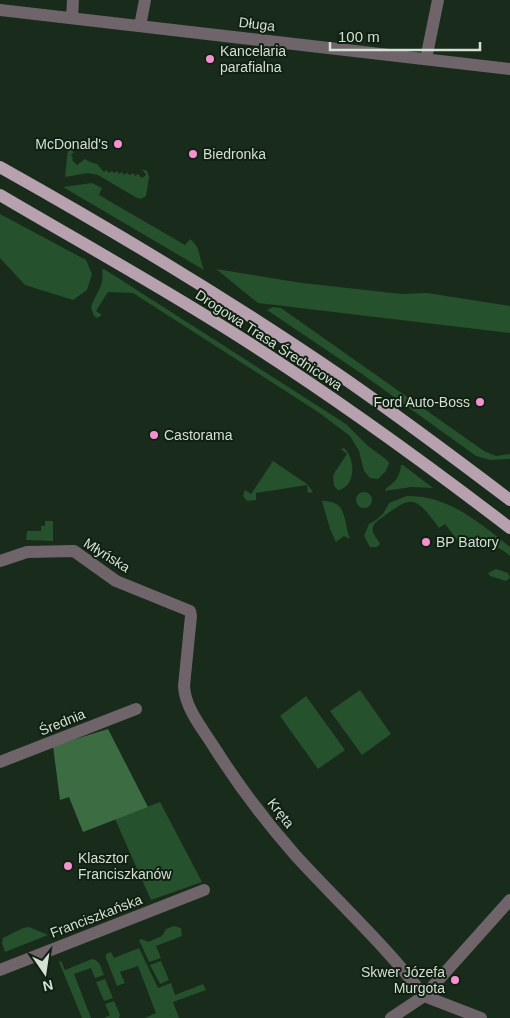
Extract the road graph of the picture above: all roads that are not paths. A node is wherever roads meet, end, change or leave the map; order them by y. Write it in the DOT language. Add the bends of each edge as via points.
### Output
graph roads {
  1 [pos="73,0"];
  2 [pos="145,0"];
  3 [pos="438,0"];
  4 [pos="0,10"];
  5 [pos="72,18"];
  6 [pos="140,26"];
  7 [pos="426,59"];
  8 [pos="510,69"];
  9 [pos="0,167"];
  10 [pos="0,195"];
  11 [pos="510,500"];
  12 [pos="510,528"];
  13 [pos="0,561"];
  14 [pos="191,616"];
  15 [pos="136,709"];
  16 [pos="0,762"];
  17 [pos="204,890"];
  18 [pos="510,900"];
  19 [pos="0,970"];
  20 [pos="424,996"];
  21 [pos="408,1014"];
  22 [pos="391,1018"];
  23 [pos="481,1018"];
  1 -- 5 [label="street"];
  2 -- 6 [label="street"];
  3 -- 7 [label="street"];
  4 -- 5 [label="street, Długa"];
  5 -- 6 [label="street, Długa"];
  6 -- 7 [label="street, Długa"];
  7 -- 8 [label="street, Długa"];
  9 -- 11 [label="main road, Drogowa Trasa Średnicowa" via="279,334 401,418"];
  10 -- 12 [label="main road, Drogowa Trasa Średnicowa" via="116,261 266,354"];
  13 -- 14 [label="street, Młyńska" via="27,552 74,551 116,581 186,608"];
  14 -- 20 [label="street, Kręta" via="184,686 185,696 201,728 245,792 288,846"];
  15 -- 16 [label="street, Średnia"];
  17 -- 19 [label="street, Franciszkańska"];
  18 -- 20 [label="street"];
  20 -- 21 [label="street"];
  20 -- 23 [label="street"];
  21 -- 22 [label="street"];
}
